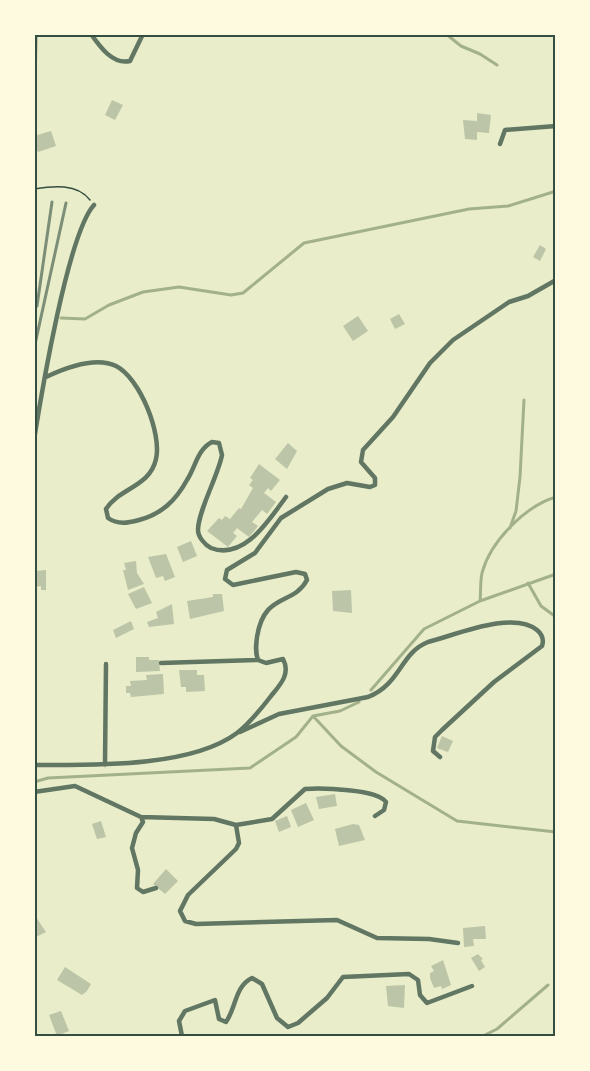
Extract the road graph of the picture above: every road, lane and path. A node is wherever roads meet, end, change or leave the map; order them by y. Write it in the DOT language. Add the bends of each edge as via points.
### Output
graph roads {
  1 [pos="91,34"];
  2 [pos="143,34"];
  3 [pos="555,126"];
  4 [pos="500,144"];
  5 [pos="34,189"];
  6 [pos="94,205"];
  7 [pos="555,280"];
  8 [pos="46,377"];
  9 [pos="34,440"];
  10 [pos="286,497"];
  11 [pos="258,660"];
  12 [pos="161,663"];
  13 [pos="106,664"];
  14 [pos="235,734"];
  15 [pos="440,757"];
  16 [pos="34,765"];
  17 [pos="105,765"];
  18 [pos="34,792"];
  19 [pos="375,816"];
  20 [pos="141,817"];
  21 [pos="236,825"];
  22 [pos="156,888"];
  23 [pos="458,943"];
  24 [pos="472,986"];
  25 [pos="182,1036"];
  1 -- 2 [label="street" via="114,59 125,62 130,61"];
  3 -- 4 [label="street" via="505,130"];
  5 -- 6 [label="path" via="74,188 86,194"];
  6 -- 8 [label="street" via="81,225"];
  7 -- 11 [label="street" via="509,302 453,340 430,363 393,417 363,450 361,462 375,478 375,485 347,483 328,489 281,518 255,553 227,570 225,579 233,585 292,572 305,574 306,583 264,612 256,641"];
  8 -- 9 [label="street"];
  8 -- 10 [label="street" via="68,367 116,365 128,375 149,412 157,437 156,459 141,484 110,502 106,509 113,521 131,522 165,510 187,480 201,450 212,442 219,443 222,454 199,524 200,536 207,545 230,549 255,537"];
  11 -- 12 [label="street"];
  11 -- 14 [label="street" via="266,663 284,659 286,675"];
  13 -- 17 [label="street"];
  14 -- 15 [label="street" via="279,714 368,698 381,692 416,646 510,621 534,627 541,633 542,646 494,682 435,737 433,751"];
  14 -- 17 [label="street" via="191,753"];
  16 -- 17 [label="street"];
  18 -- 20 [label="street" via="75,786"];
  19 -- 21 [label="street" via="386,806 378,795 305,789 272,819"];
  20 -- 21 [label="street" via="214,819"];
  20 -- 22 [label="street" via="143,822 132,848 138,870 137,888 143,892"];
  21 -- 23 [label="street" via="236,849 188,895 180,911 185,921 196,924 337,920 377,938"];
  24 -- 25 [label="street" via="427,1003 420,995 418,980 410,974 343,977 321,1003 288,1027 277,1018 262,984 252,978 242,985 226,1022 219,1019 215,1000 185,1011 179,1021"];
}
